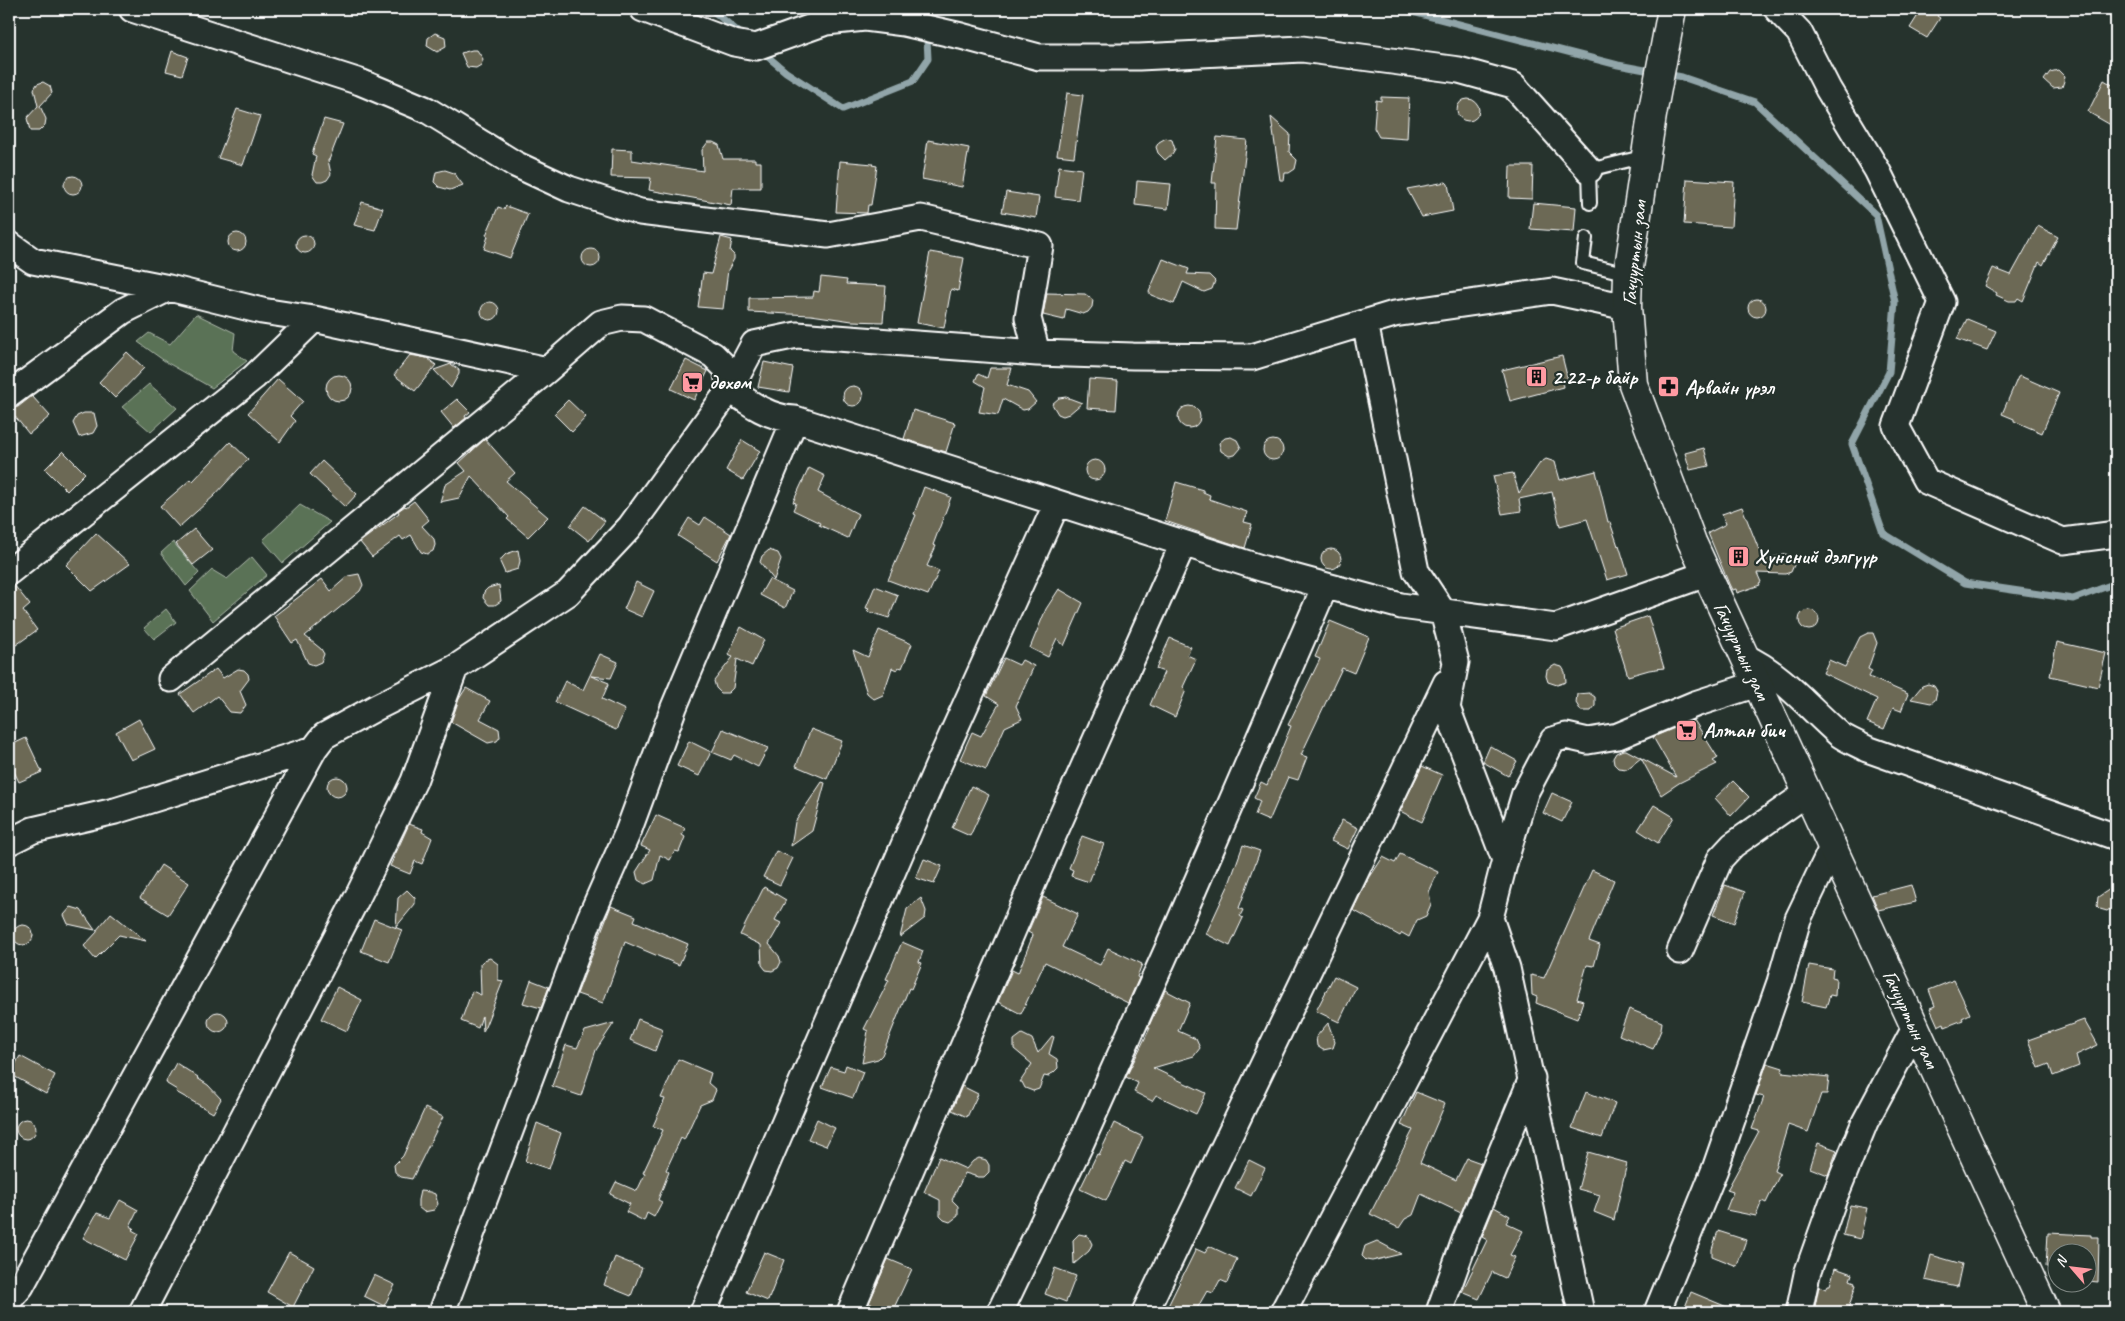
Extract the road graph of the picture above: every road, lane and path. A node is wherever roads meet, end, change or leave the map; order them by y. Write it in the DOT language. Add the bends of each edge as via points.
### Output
graph roads {
  1 [pos="132,9"];
  2 [pos="643,9"];
  3 [pos="1777,9"];
  4 [pos="1670,19"];
  5 [pos="1646,156"];
  6 [pos="1589,170"];
  7 [pos="1590,203"];
  8 [pos="1586,238"];
  9 [pos="9,244"];
  10 [pos="1628,274"];
  11 [pos="170,288"];
  12 [pos="1627,306"];
  13 [pos="314,319"];
  14 [pos="1365,323"];
  15 [pos="1038,353"];
  16 [pos="547,370"];
  17 [pos="730,389"];
  18 [pos="9,395"];
  19 [pos="795,420"];
  20 [pos="1057,503"];
  21 [pos="2116,534"];
  22 [pos="1183,544"];
  23 [pos="9,572"];
  24 [pos="1706,574"];
  25 [pos="1325,586"];
  26 [pos="1443,612"];
  27 [pos="1745,657"];
  28 [pos="1456,662"];
  29 [pos="455,668"];
  30 [pos="171,679"];
  31 [pos="1757,684"];
  32 [pos="314,750"];
  33 [pos="1807,793"];
  34 [pos="2116,837"];
  35 [pos="9,842"];
  36 [pos="1832,848"];
  37 [pos="1505,860"];
  38 [pos="1490,918"];
  39 [pos="1680,951"];
  40 [pos="1916,1028"];
  41 [pos="1532,1078"];
  42 [pos="9,1300"];
  43 [pos="142,1312"];
  44 [pos="442,1312"];
  45 [pos="703,1312"];
  46 [pos="850,1312"];
  47 [pos="1000,1312"];
  48 [pos="1145,1312"];
  49 [pos="1284,1312"];
  50 [pos="1439,1312"];
  51 [pos="1581,1312"];
  52 [pos="1657,1312"];
  53 [pos="1799,1312"];
  54 [pos="2046,1312"];
  1 -- 15 [label="street" via="360,82 427,110 515,164 569,189 640,212 828,235 921,218 1040,246 1028,318"];
  2 -- 6 [label="street" via="734,43 756,47 826,22 865,18 961,36 1039,58 1302,49 1459,70 1513,85"];
  3 -- 21 [label="street" via="1799,32 1828,89 1877,170 1942,302 1896,426 1926,481 2063,541"];
  4 -- 5 [label="main road, Гачууртын зам"];
  5 -- 6 [label="lane"];
  5 -- 10 [label="main road, Гачууртын зам"];
  6 -- 7 [label="lane"];
  8 -- 10 [label="lane" via="1583,263"];
  9 -- 11 [label="street" via="33,260"];
  10 -- 12 [label="main road, Гачууртын зам"];
  11 -- 13 [label="street" via="262,311"];
  11 -- 18 [label="street" via="123,312"];
  12 -- 14 [label="street" via="1552,291 1394,314"];
  12 -- 24 [label="main road, Гачууртын зам" via="1633,384"];
  13 -- 16 [label="street"];
  13 -- 23 [label="street" via="254,377"];
  14 -- 15 [label="street" via="1252,357"];
  14 -- 26 [label="street" via="1416,571"];
  15 -- 17 [label="street" via="797,335 754,344"];
  16 -- 17 [label="street" via="601,323 622,318 644,319 713,356 726,368"];
  16 -- 30 [label="street"];
  17 -- 19 [label="street" via="755,408"];
  17 -- 29 [label="street" via="630,527 568,593"];
  19 -- 20 [label="street"];
  19 -- 44 [label="street" via="674,707 628,832 590,918"];
  20 -- 22 [label="street"];
  20 -- 45 [label="street" via="938,766"];
  22 -- 25 [label="street"];
  22 -- 46 [label="street" via="1053,836"];
  24 -- 26 [label="street" via="1556,627"];
  24 -- 27 [label="main road, Гачууртын зам"];
  25 -- 26 [label="street" via="1400,606"];
  25 -- 47 [label="street" via="1129,1036"];
  26 -- 28 [label="street"];
  27 -- 31 [label="main road, Гачууртын зам"];
  27 -- 34 [label="street" via="1764,666 1841,735 1867,749"];
  28 -- 37 [label="street" via="1447,708"];
  28 -- 48 [label="street"];
  29 -- 32 [label="street" via="324,736"];
  29 -- 43 [label="street" via="414,781 359,894"];
  31 -- 33 [label="main road, Гачууртын зам"];
  31 -- 37 [label="street" via="1695,704 1618,736 1588,741 1566,736 1553,740 1525,794"];
  32 -- 35 [label="street" via="115,811 32,830"];
  32 -- 42 [label="street" via="21,1286"];
  33 -- 36 [label="main road, Гачууртын зам"];
  33 -- 39 [label="street" via="1733,845 1720,859"];
  36 -- 40 [label="main road, Гачууртын зам"];
  36 -- 52 [label="street" via="1798,919 1780,982 1715,1169"];
  37 -- 38 [label="street"];
  38 -- 41 [label="street" via="1507,968"];
  38 -- 49 [label="street"];
  40 -- 53 [label="street" via="1861,1131 1834,1198 1808,1274"];
  40 -- 54 [label="main road, Гачууртын зам"];
  41 -- 50 [label="street"];
  41 -- 51 [label="street"];
}
